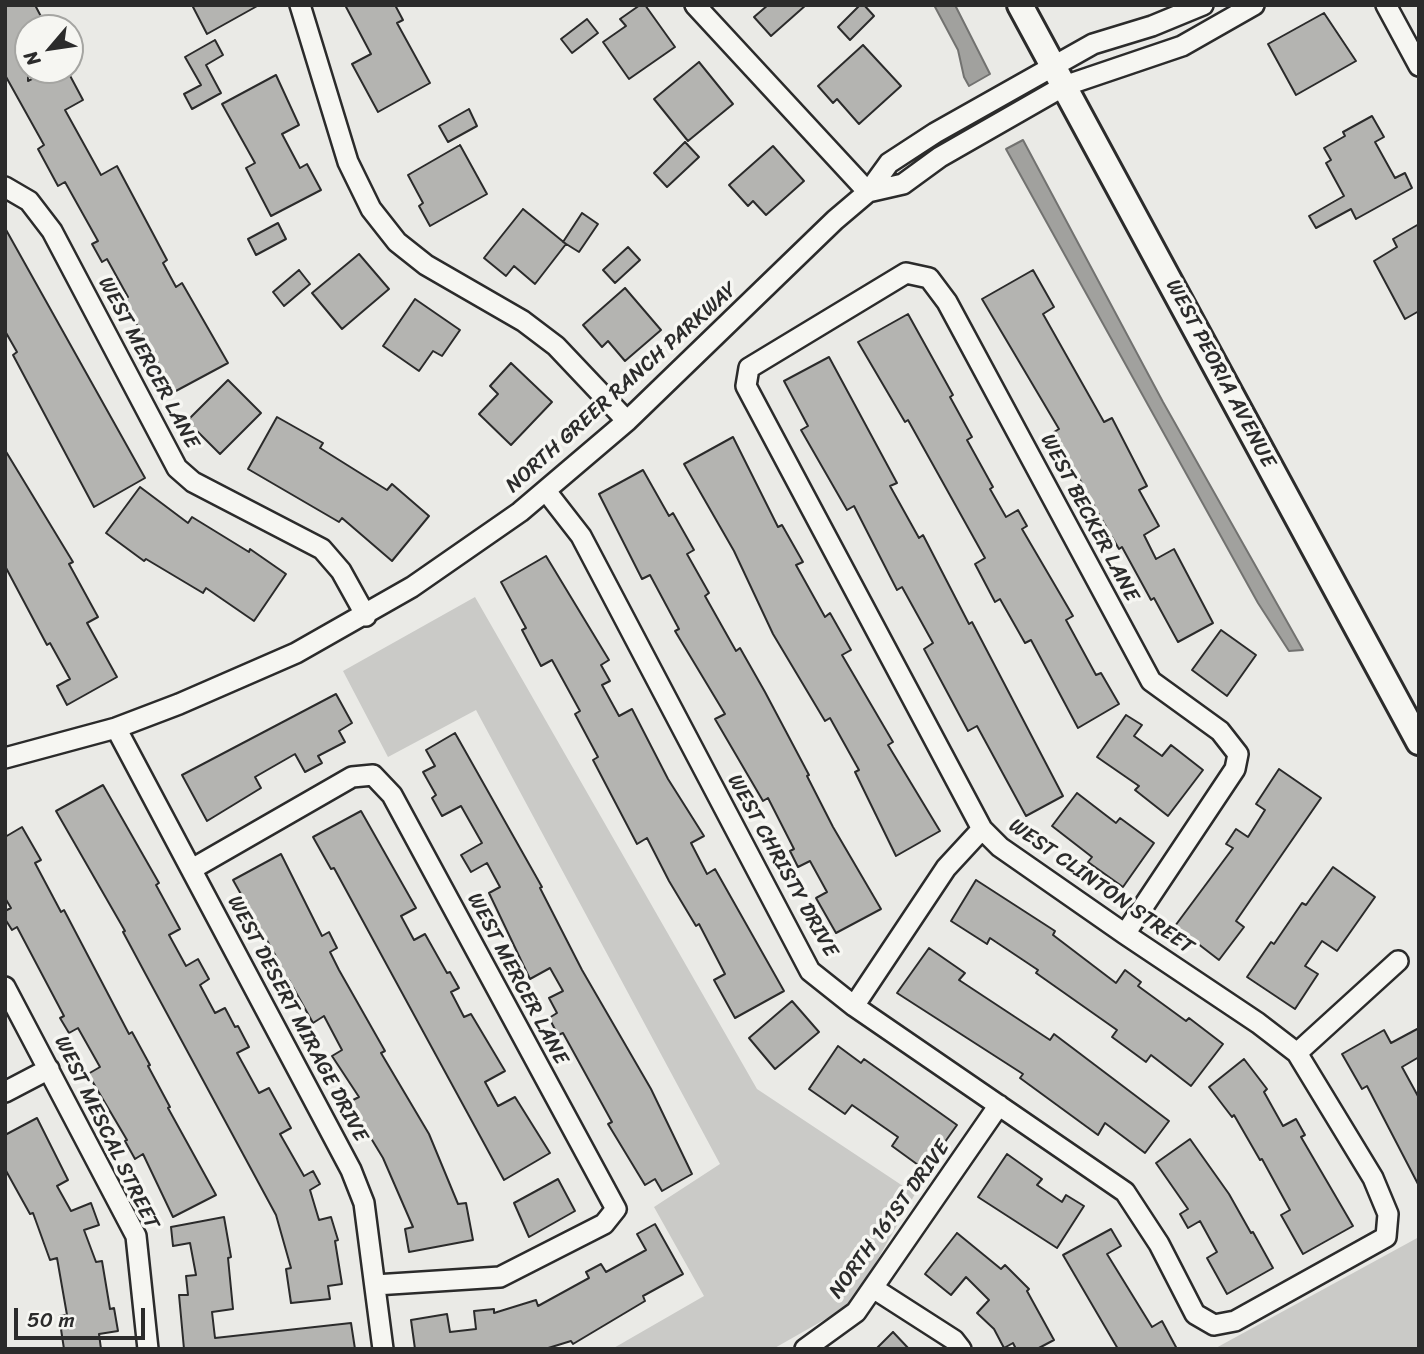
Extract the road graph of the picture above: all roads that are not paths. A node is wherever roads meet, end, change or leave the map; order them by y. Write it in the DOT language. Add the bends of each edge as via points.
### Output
graph roads {
  1 [pos="300,5"];
  2 [pos="695,5"];
  3 [pos="1020,5"];
  4 [pos="1203,5"];
  5 [pos="1254,5"];
  6 [pos="1386,5"];
  7 [pos="1419,66"];
  8 [pos="1059,77"];
  9 [pos="5,187"];
  10 [pos="868,192"];
  11 [pos="929,278"];
  12 [pos="627,421"];
  13 [pos="547,491"];
  14 [pos="366,616"];
  15 [pos="116,728"];
  16 [pos="1419,742"];
  17 [pos="5,758"];
  18 [pos="982,829"];
  19 [pos="192,869"];
  20 [pos="1125,934"];
  21 [pos="1398,961"];
  22 [pos="5,986"];
  23 [pos="854,1006"];
  24 [pos="1297,1053"];
  25 [pos="50,1069"];
  26 [pos="5,1092"];
  27 [pos="999,1105"];
  28 [pos="375,1285"];
  29 [pos="873,1288"];
  30 [pos="1214,1325"];
  31 [pos="148,1349"];
  32 [pos="383,1349"];
  33 [pos="805,1349"];
  34 [pos="961,1349"];
  1 -- 12 [label="street" via="348,162 378,218 397,242 426,265 523,321 556,346"];
  2 -- 10 [label="street"];
  3 -- 8 [label="main road, WEST PEORIA AVENUE"];
  4 -- 8 [label="street" via="1093,44"];
  5 -- 8 [label="street" via="1182,46"];
  6 -- 7 [label="street"];
  8 -- 10 [label="street, NORTH GREER RANCH PARKWAY" via="902,184"];
  8 -- 16 [label="main road, WEST PEORIA AVENUE"];
  9 -- 14 [label="street, WEST MERCER LANE" via="29,201 52,231 177,468 193,482 322,549 341,571"];
  10 -- 12 [label="street, NORTH GREER RANCH PARKWAY"];
  11 -- 18 [label="street, WEST CLINTON STREET" via="906,273 748,368 746,386"];
  11 -- 20 [label="street, WEST BECKER LANE" via="947,302 1151,681 1220,732 1238,754 1235,769"];
  12 -- 13 [label="street, NORTH GREER RANCH PARKWAY"];
  13 -- 14 [label="street, NORTH GREER RANCH PARKWAY" via="478,543"];
  13 -- 23 [label="street, WEST CHRISTY DRIVE" via="581,537 810,971"];
  14 -- 15 [label="street, NORTH GREER RANCH PARKWAY" via="296,653"];
  15 -- 17 [label="street, NORTH GREER RANCH PARKWAY"];
  15 -- 19 [label="street, WEST DESERT MIRAGE DRIVE"];
  18 -- 20 [label="street, WEST CLINTON STREET" via="1000,847"];
  18 -- 23 [label="street" via="946,868"];
  19 -- 28 [label="street, WEST DESERT MIRAGE DRIVE" via="351,1170 364,1203"];
  19 -- 28 [label="street, WEST MERCER LANE" via="352,777 373,775 392,795 616,1209 604,1224 500,1277"];
  20 -- 24 [label="street, WEST CLINTON STREET"];
  21 -- 24 [label="street"];
  22 -- 25 [label="street, WEST MESCAL STREET"];
  23 -- 27 [label="street, WEST CHRISTY DRIVE"];
  24 -- 30 [label="street, WEST CLINTON STREET" via="1373,1178 1388,1214 1386,1237 1235,1321"];
  25 -- 26 [label="street"];
  25 -- 31 [label="street, WEST MESCAL STREET" via="136,1236"];
  27 -- 29 [label="street, NORTH 161ST DRIVE"];
  27 -- 30 [label="street, WEST CHRISTY DRIVE" via="1125,1192 1159,1244 1195,1314"];
  28 -- 32 [label="street, WEST DESERT MIRAGE DRIVE"];
  29 -- 33 [label="street, NORTH 161ST DRIVE" via="856,1312"];
  29 -- 34 [label="street"];
}
